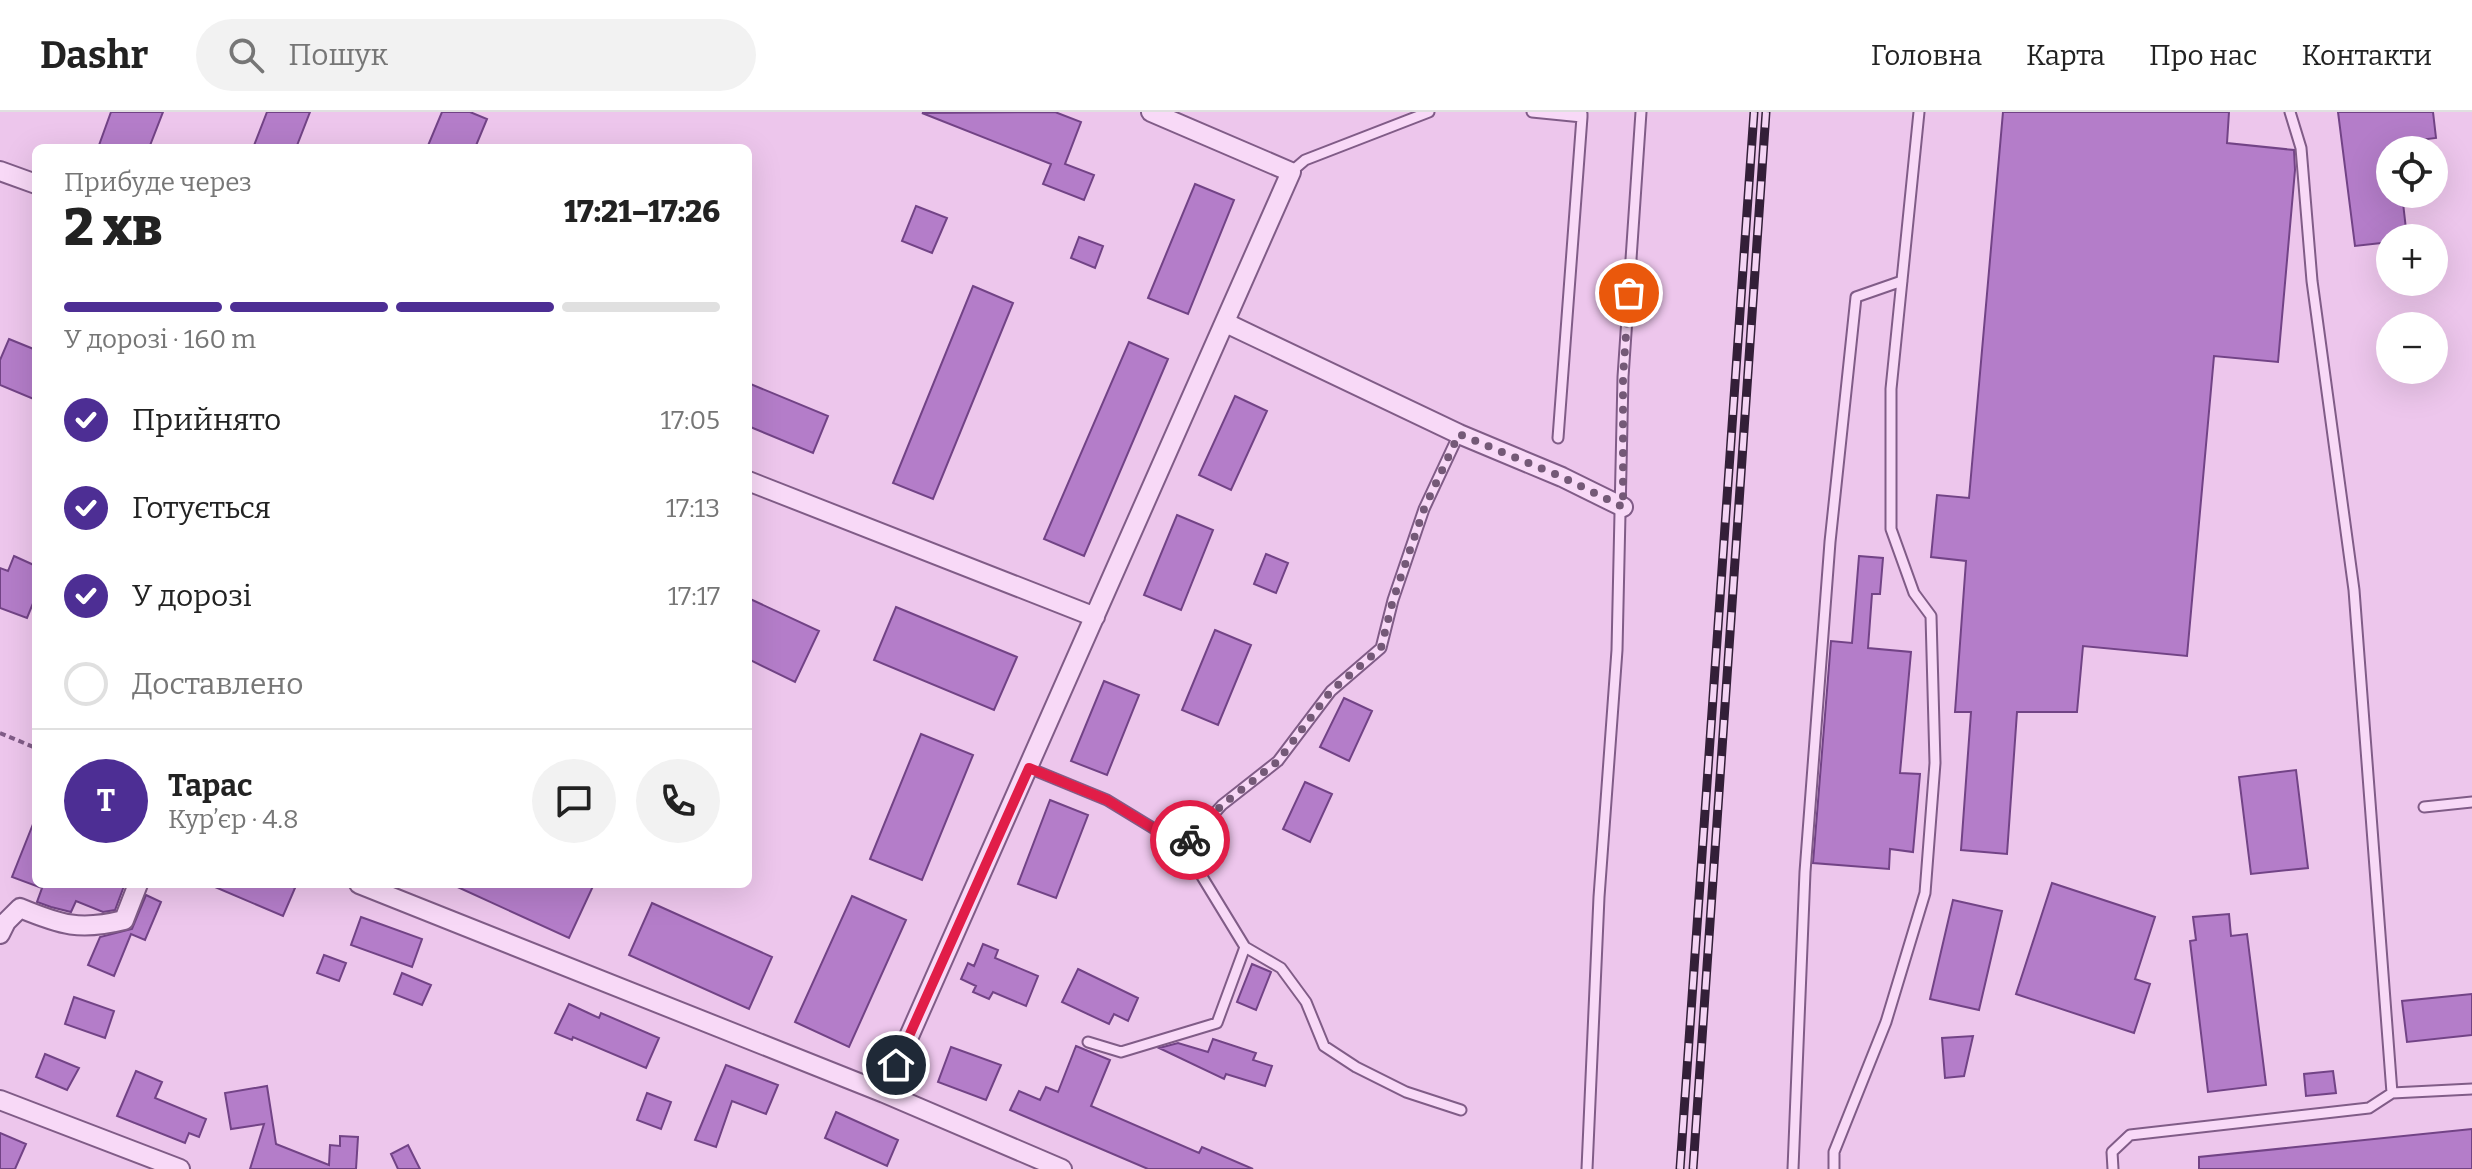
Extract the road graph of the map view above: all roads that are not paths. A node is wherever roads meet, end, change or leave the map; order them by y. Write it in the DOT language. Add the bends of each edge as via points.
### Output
graph roads {
  1 [pos="1151,112"];
  2 [pos="1429,112"];
  3 [pos="1532,112"];
  4 [pos="1641,112"];
  5 [pos="1919,112"];
  6 [pos="2290,112"];
  7 [pos="1582,114"];
  8 [pos="0,171"];
  9 [pos="1291,172"];
  10 [pos="32,183"];
  11 [pos="1902,281"];
  12 [pos="1226,323"];
  13 [pos="1459,434"];
  14 [pos="1558,438"];
  15 [pos="752,483"];
  16 [pos="1623,507"];
  17 [pos="1095,617"];
  18 [pos="1029,768"];
  19 [pos="2472,802"];
  20 [pos="2424,807"];
  21 [pos="1184,847"];
  22 [pos="136,888"];
  23 [pos="369,888"];
  24 [pos="0,934"];
  25 [pos="1245,947"];
  26 [pos="1088,1042"];
  27 [pos="2472,1089"];
  28 [pos="884,1093"];
  29 [pos="2392,1093"];
  30 [pos="0,1100"];
  31 [pos="1461,1110"];
  32 [pos="180,1169"];
  33 [pos="1062,1169"];
  34 [pos="1587,1169"];
  35 [pos="1793,1169"];
  36 [pos="1834,1169"];
  37 [pos="2113,1169"];
  1 -- 9 [label="street"];
  2 -- 9 [label="lane" via="1305,160"];
  3 -- 7 [label="lane"];
  4 -- 16 [label="lane" via="1623,377"];
  5 -- 11 [label="lane"];
  6 -- 29 [label="lane" via="2301,148 2312,281 2354,590"];
  7 -- 14 [label="lane"];
  8 -- 10 [label="street"];
  9 -- 12 [label="street"];
  11 -- 35 [label="lane" via="1856,297 1830,542 1805,872"];
  11 -- 36 [label="lane" via="1891,389 1891,529 1914,593 1931,616 1935,763 1925,893 1886,1022 1834,1152"];
  12 -- 13 [label="street"];
  12 -- 17 [label="street"];
  13 -- 16 [label="street"];
  13 -- 21 [label="lane" via="1424,509 1381,648 1331,691 1278,761 1222,805"];
  15 -- 17 [label="street"];
  16 -- 34 [label="lane"];
  17 -- 18 [label="street"];
  18 -- 21 [label="lane" via="1107,800"];
  18 -- 28 [label="street"];
  19 -- 20 [label="lane"];
  21 -- 25 [label="lane"];
  22 -- 24 [label="street" via="124,920 98,927 60,925 20,908"];
  23 -- 28 [label="street"];
  25 -- 26 [label="lane" via="1217,1023 1121,1052"];
  25 -- 31 [label="lane" via="1281,968 1306,1002 1324,1046 1406,1092"];
  27 -- 29 [label="lane"];
  28 -- 33 [label="street"];
  29 -- 37 [label="lane" via="2369,1108 2130,1135 2112,1152"];
  30 -- 32 [label="street"];
}
